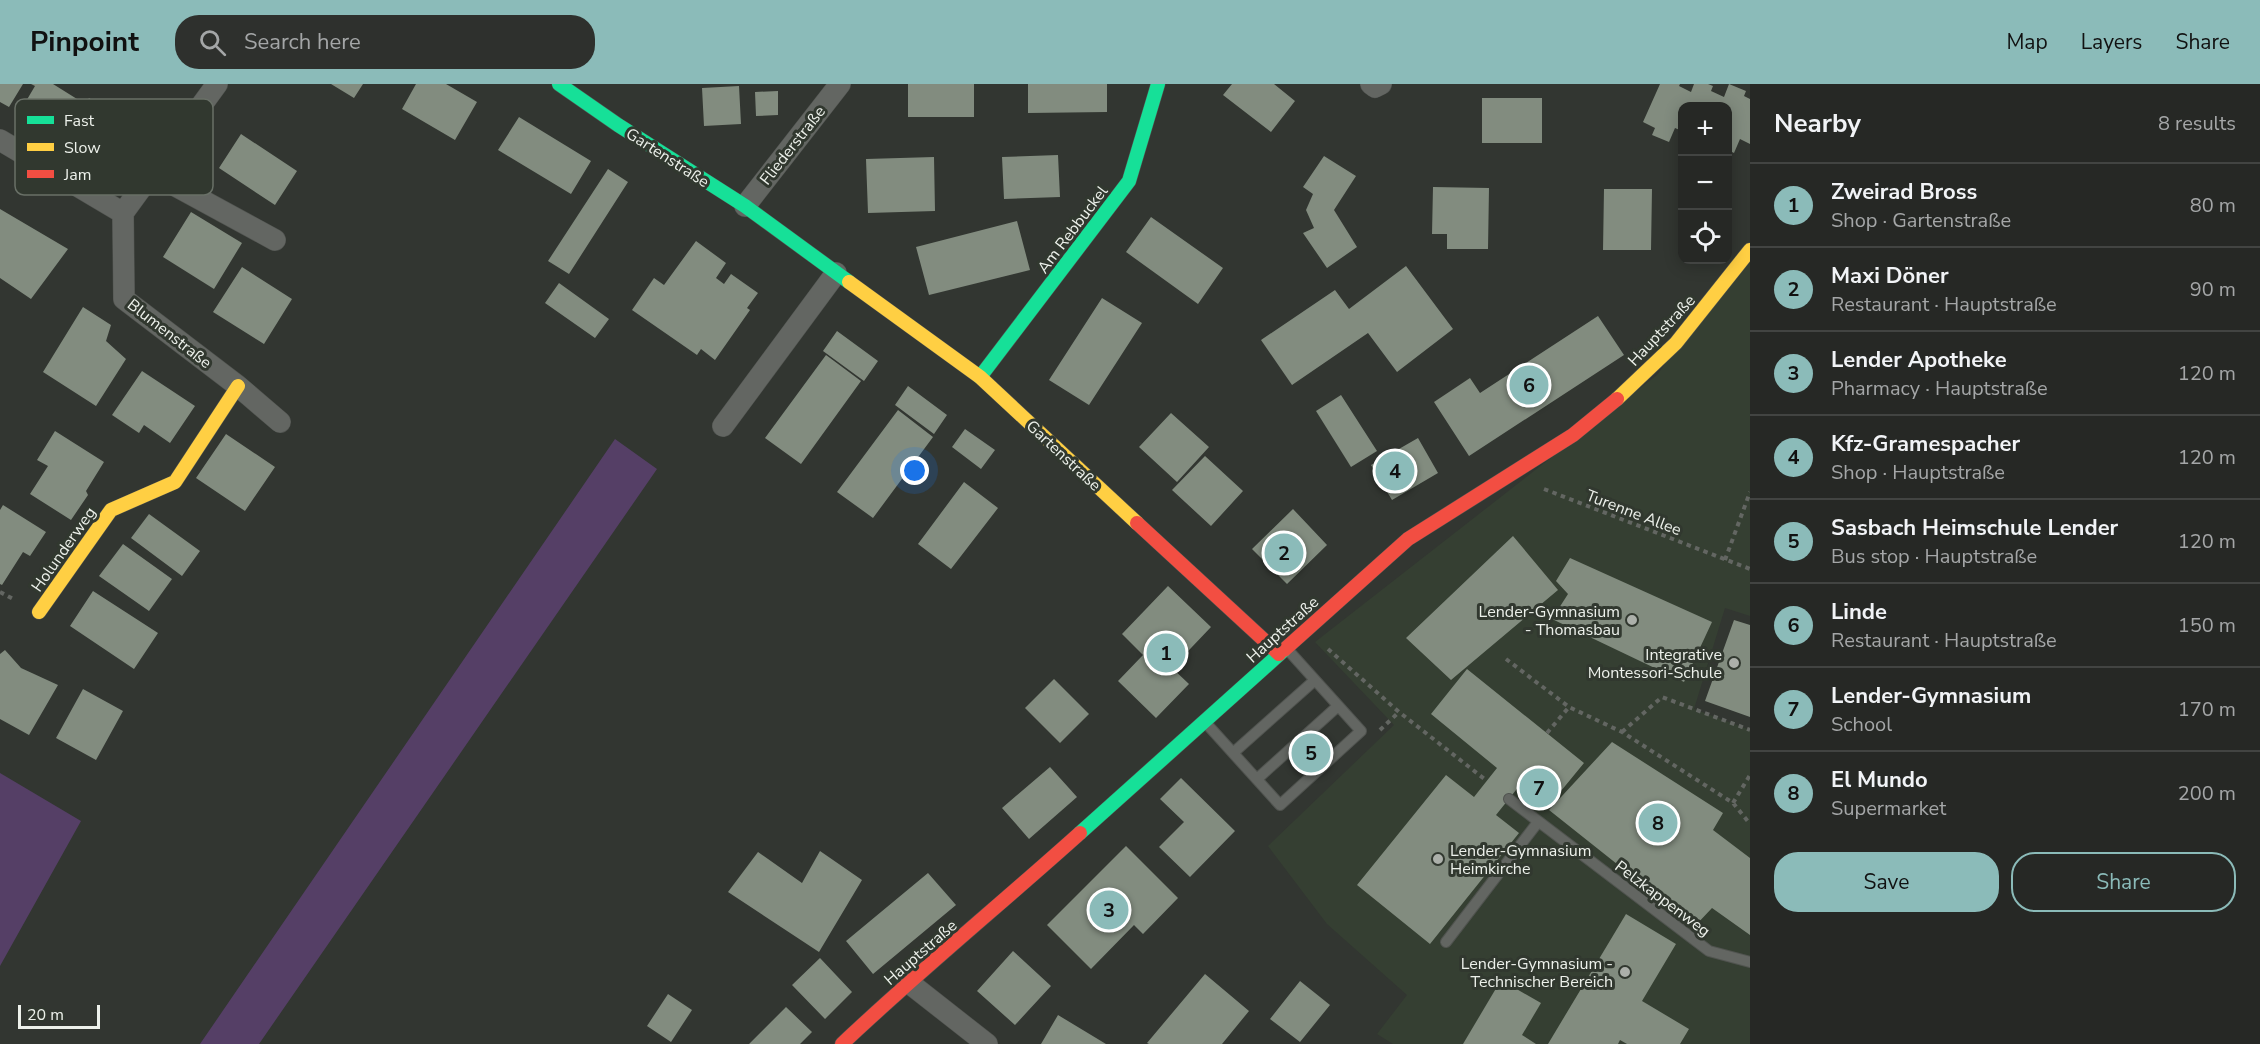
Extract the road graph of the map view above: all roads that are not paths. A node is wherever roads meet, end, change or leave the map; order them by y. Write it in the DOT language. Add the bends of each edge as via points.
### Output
graph roads {
  1 [pos="217,84"];
  2 [pos="559,84"];
  3 [pos="840,84"];
  4 [pos="1158,84"];
  5 [pos="1371,84"];
  6 [pos="1381,84"];
  7 [pos="206,99"];
  8 [pos="0,140"];
  9 [pos="15,149"];
  10 [pos="93,195"];
  11 [pos="136,195"];
  12 [pos="192,195"];
  13 [pos="745,206"];
  14 [pos="123,213"];
  15 [pos="275,240"];
  16 [pos="1750,250"];
  17 [pos="836,273"];
  18 [pos="980,377"];
  19 [pos="238,386"];
  20 [pos="280,422"];
  21 [pos="723,426"];
  22 [pos="39,612"];
  23 [pos="1282,651"];
  24 [pos="1315,680"];
  25 [pos="1338,706"];
  26 [pos="1204,722"];
  27 [pos="1233,753"];
  28 [pos="1257,779"];
  29 [pos="1509,799"];
  30 [pos="1538,822"];
  31 [pos="1446,942"];
  32 [pos="1750,962"];
  33 [pos="908,982"];
  34 [pos="842,1044"];
  35 [pos="987,1044"];
  1 -- 7 [label="street"];
  2 -- 13 [label="street, Gartenstraße"];
  3 -- 13 [label="street, Fliederstraße"];
  4 -- 18 [label="street, Am Rebbuckel" via="1129,181"];
  5 -- 6 [label="street"];
  8 -- 9 [label="street"];
  10 -- 14 [label="street"];
  11 -- 14 [label="street"];
  12 -- 15 [label="street"];
  13 -- 17 [label="street, Gartenstraße"];
  14 -- 19 [label="street, Blumenstraße" via="124,299"];
  16 -- 23 [label="street, Hauptstraße" via="1676,343 1630,388 1573,435 1408,539"];
  17 -- 18 [label="street, Gartenstraße"];
  17 -- 21 [label="street"];
  18 -- 23 [label="street, Gartenstraße"];
  19 -- 20 [label="street, Blumenstraße"];
  19 -- 22 [label="street, Holunderweg" via="176,482 111,510"];
  23 -- 24 [label="lane"];
  23 -- 26 [label="street, Hauptstraße"];
  24 -- 25 [label="lane"];
  24 -- 27 [label="lane"];
  25 -- 28 [label="lane"];
  25 -- 28 [label="lane" via="1361,731 1280,805"];
  26 -- 27 [label="lane"];
  26 -- 33 [label="street, Hauptstraße"];
  27 -- 28 [label="lane"];
  29 -- 30 [label="lane, Pelzkappenweg"];
  30 -- 31 [label="lane"];
  30 -- 32 [label="lane, Pelzkappenweg" via="1709,951"];
  33 -- 34 [label="street, Hauptstraße"];
  33 -- 35 [label="street"];
}
